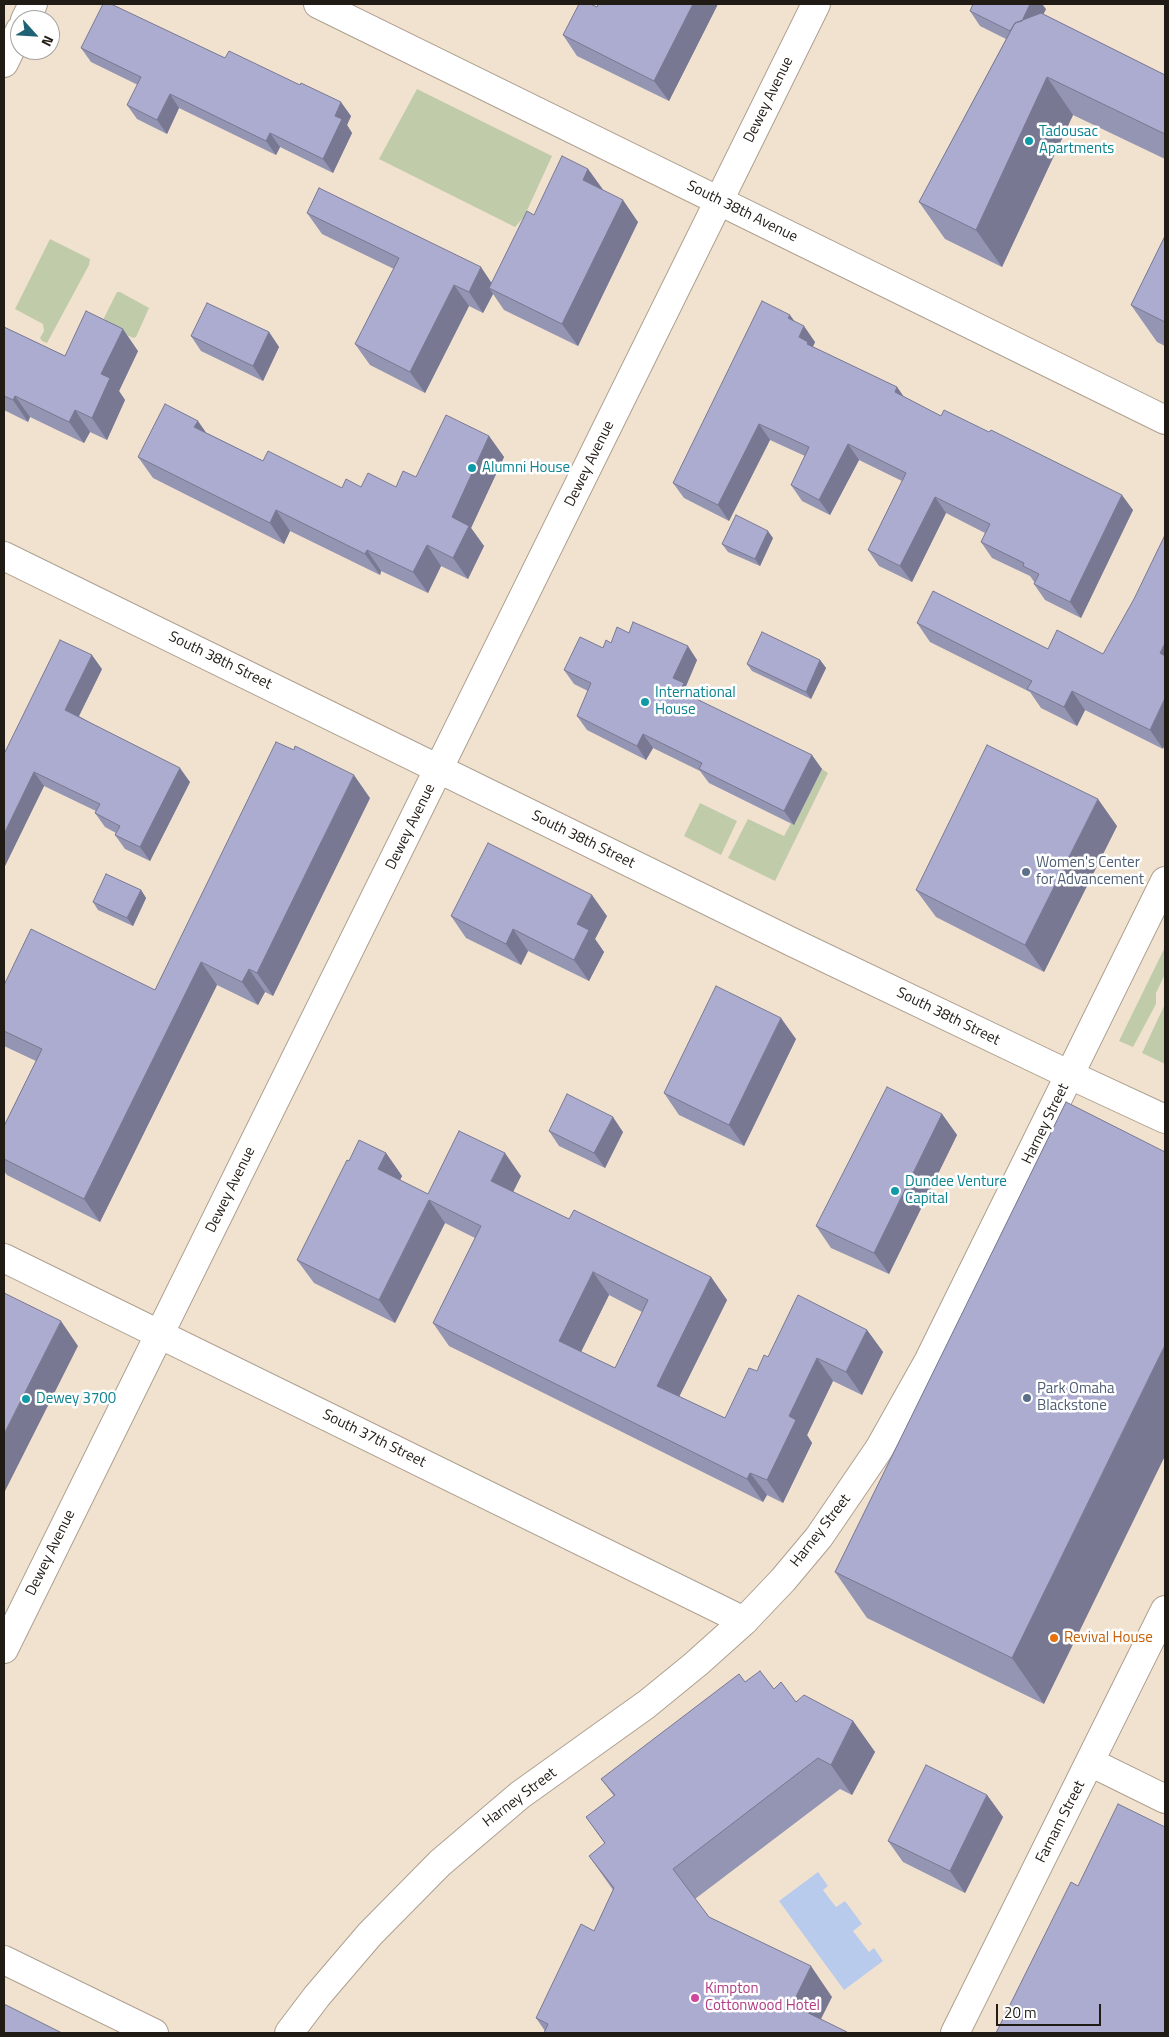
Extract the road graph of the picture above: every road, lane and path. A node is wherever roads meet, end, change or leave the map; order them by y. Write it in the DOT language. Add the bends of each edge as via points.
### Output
graph roads {
  1 [pos="318,4"];
  2 [pos="816,4"];
  3 [pos="10,51"];
  4 [pos="4,63"];
  5 [pos="719,201"];
  6 [pos="1165,420"];
  7 [pos="4,556"];
  8 [pos="440,769"];
  9 [pos="1165,881"];
  10 [pos="1070,1075"];
  11 [pos="1165,1119"];
  12 [pos="4,1258"];
  13 [pos="159,1334"];
  14 [pos="1165,1610"];
  15 [pos="744,1621"];
  16 [pos="4,1649"];
  17 [pos="1090,1762"];
  18 [pos="1165,1799"];
  19 [pos="4,1960"];
  20 [pos="154,2033"];
  21 [pos="289,2033"];
  22 [pos="955,2033"];
  1 -- 5 [label="street, South 38th Avenue"];
  2 -- 5 [label="street, Dewey Avenue"];
  3 -- 4 [label="street"];
  5 -- 6 [label="street, South 38th Avenue"];
  5 -- 8 [label="street, Dewey Avenue"];
  7 -- 8 [label="street, South 38th Street"];
  8 -- 10 [label="street, South 38th Street"];
  8 -- 13 [label="street, Dewey Avenue"];
  9 -- 10 [label="street, Harney Street"];
  10 -- 11 [label="street, South 38th Street"];
  10 -- 15 [label="street, Harney Street" via="929,1360 879,1449 819,1536"];
  12 -- 13 [label="street, South 37th Street"];
  13 -- 15 [label="street, South 37th Street"];
  13 -- 16 [label="street, Dewey Avenue"];
  14 -- 17 [label="street, Farnam Street"];
  15 -- 21 [label="street, Harney Street" via="647,1704 520,1795 440,1863 370,1934"];
  17 -- 18 [label="street"];
  17 -- 22 [label="street, Farnam Street"];
  19 -- 20 [label="street"];
}
